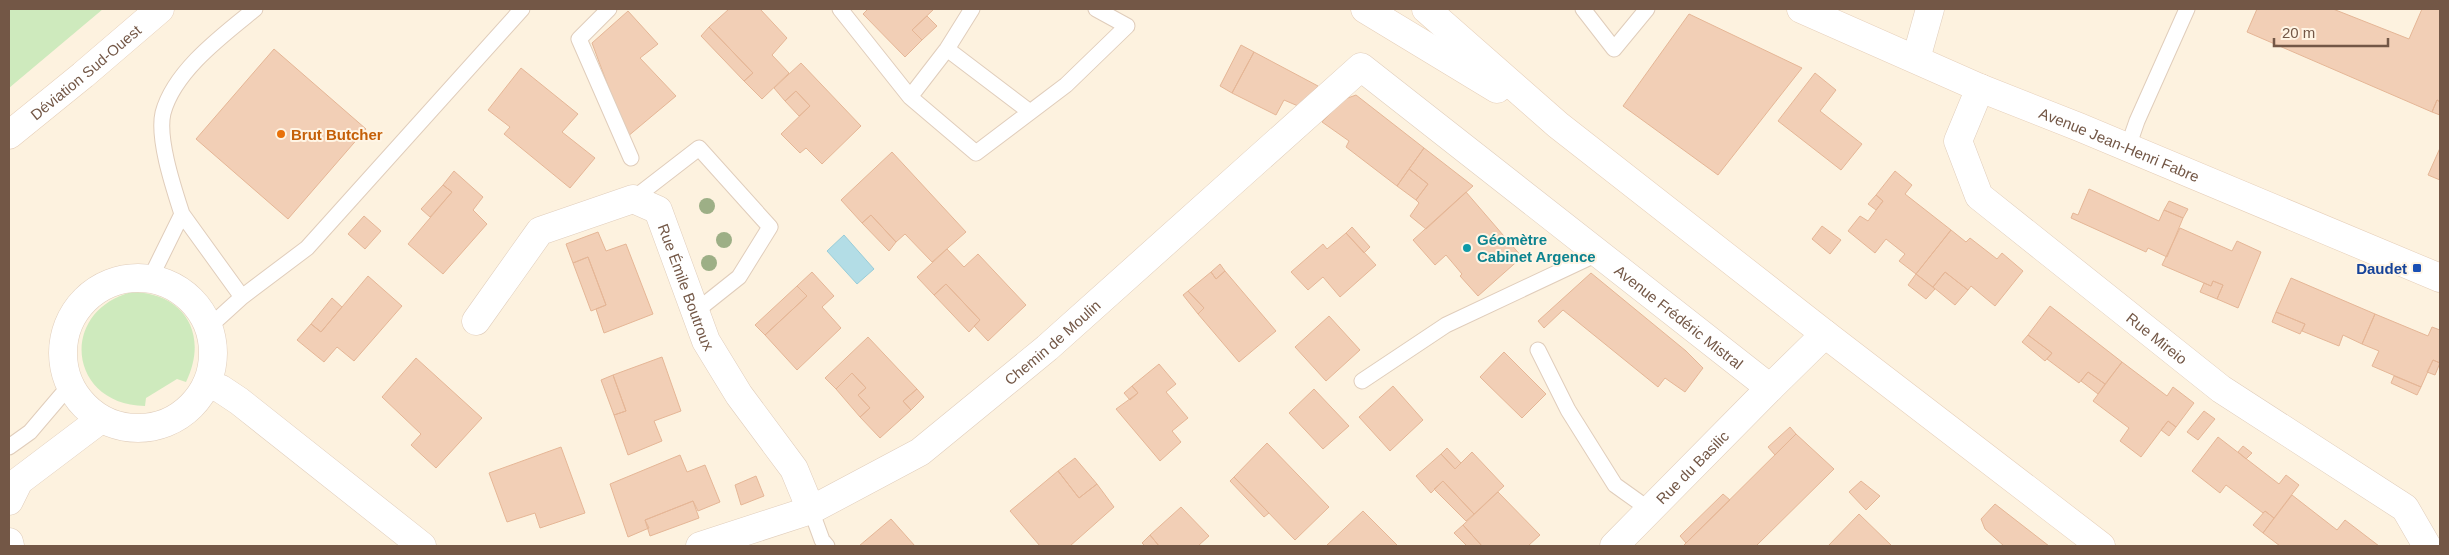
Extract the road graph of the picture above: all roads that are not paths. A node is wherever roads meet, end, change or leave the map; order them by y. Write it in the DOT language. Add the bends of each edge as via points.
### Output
graph roads {
  1 [pos="160,9"];
  2 [pos="255,9"];
  3 [pos="522,9"];
  4 [pos="609,9"];
  5 [pos="840,9"];
  6 [pos="972,9"];
  7 [pos="1096,9"];
  8 [pos="1364,9"];
  9 [pos="1426,9"];
  10 [pos="1583,9"];
  11 [pos="1648,9"];
  12 [pos="1930,9"];
  13 [pos="2187,9"];
  14 [pos="1818,12"];
  15 [pos="947,49"];
  16 [pos="1916,59"];
  17 [pos="1361,67"];
  18 [pos="1980,88"];
  19 [pos="910,97"];
  20 [pos="1030,112"];
  21 [pos="1558,126"];
  22 [pos="9,135"];
  23 [pos="2128,148"];
  24 [pos="631,158"];
  25 [pos="633,199"];
  26 [pos="182,214"];
  27 [pos="1599,253"];
  28 [pos="2440,278"];
  29 [pos="150,279"];
  30 [pos="242,297"];
  31 [pos="695,312"];
  32 [pos="476,321"];
  33 [pos="209,327"];
  34 [pos="1825,334"];
  35 [pos="1538,350"];
  36 [pos="1362,381"];
  37 [pos="207,384"];
  38 [pos="70,385"];
  39 [pos="1770,388"];
  40 [pos="101,419"];
  41 [pos="9,447"];
  42 [pos="9,501"];
  43 [pos="811,510"];
  44 [pos="1650,510"];
  45 [pos="9,542"];
  46 [pos="10,546"];
  47 [pos="422,546"];
  48 [pos="700,546"];
  49 [pos="827,546"];
  50 [pos="1614,546"];
  51 [pos="2102,546"];
  52 [pos="2427,546"];
  1 -- 22 [label="street, Déviation Sud-Ouest"];
  2 -- 26 [label="lane" via="188,68 163,114 167,160"];
  3 -- 30 [label="lane" via="307,248"];
  4 -- 24 [label="lane" via="579,40"];
  5 -- 19 [label="lane"];
  6 -- 15 [label="lane"];
  7 -- 20 [label="lane" via="1127,26 1066,85"];
  8 -- 21 [label="street"];
  9 -- 21 [label="street"];
  10 -- 11 [label="lane" via="1614,49"];
  12 -- 16 [label="street"];
  13 -- 23 [label="lane"];
  14 -- 16 [label="street, Avenue Jean-Henri Fabre"];
  15 -- 19 [label="lane"];
  15 -- 20 [label="lane"];
  16 -- 18 [label="street, Avenue Jean-Henri Fabre"];
  17 -- 27 [label="street, Avenue Frédéric Mistral"];
  17 -- 43 [label="street, Chemin de Moulin" via="1047,348 920,452"];
  18 -- 23 [label="street, Avenue Jean-Henri Fabre"];
  18 -- 52 [label="street, Rue Mireio" via="1958,141 1979,196 2221,389 2405,508"];
  19 -- 20 [label="lane" via="976,153"];
  21 -- 34 [label="street"];
  23 -- 28 [label="street, Avenue Jean-Henri Fabre"];
  25 -- 31 [label="street, Rue Émile Boutroux" via="658,210"];
  25 -- 31 [label="lane" via="700,148 770,227 740,278"];
  25 -- 32 [label="street" via="540,231"];
  26 -- 29 [label="lane"];
  26 -- 30 [label="lane"];
  27 -- 36 [label="lane" via="1446,325"];
  27 -- 39 [label="street, Avenue Frédéric Mistral"];
  29 -- 33 [label="street" via="165,282 179,290 202,312"];
  29 -- 38 [label="street" via="117,281 102,287 78,308 64,337 63,354"];
  30 -- 33 [label="lane"];
  31 -- 43 [label="street, Rue Émile Boutroux" via="706,341 739,395 794,469"];
  33 -- 37 [label="street" via="213,355"];
  34 -- 39 [label="street"];
  34 -- 51 [label="street"];
  35 -- 44 [label="lane" via="1568,410 1615,485"];
  37 -- 40 [label="street" via="189,409 162,425 131,428"];
  37 -- 47 [label="street" via="239,401"];
  38 -- 40 [label="street" via="78,399"];
  38 -- 41 [label="lane" via="30,432"];
  39 -- 44 [label="street, Rue du Basilic"];
  40 -- 42 [label="street" via="19,481"];
  43 -- 48 [label="street, Chemin de Moulin"];
  43 -- 49 [label="lane"];
  44 -- 50 [label="street, Rue du Basilic"];
  45 -- 46 [label="street"];
}
